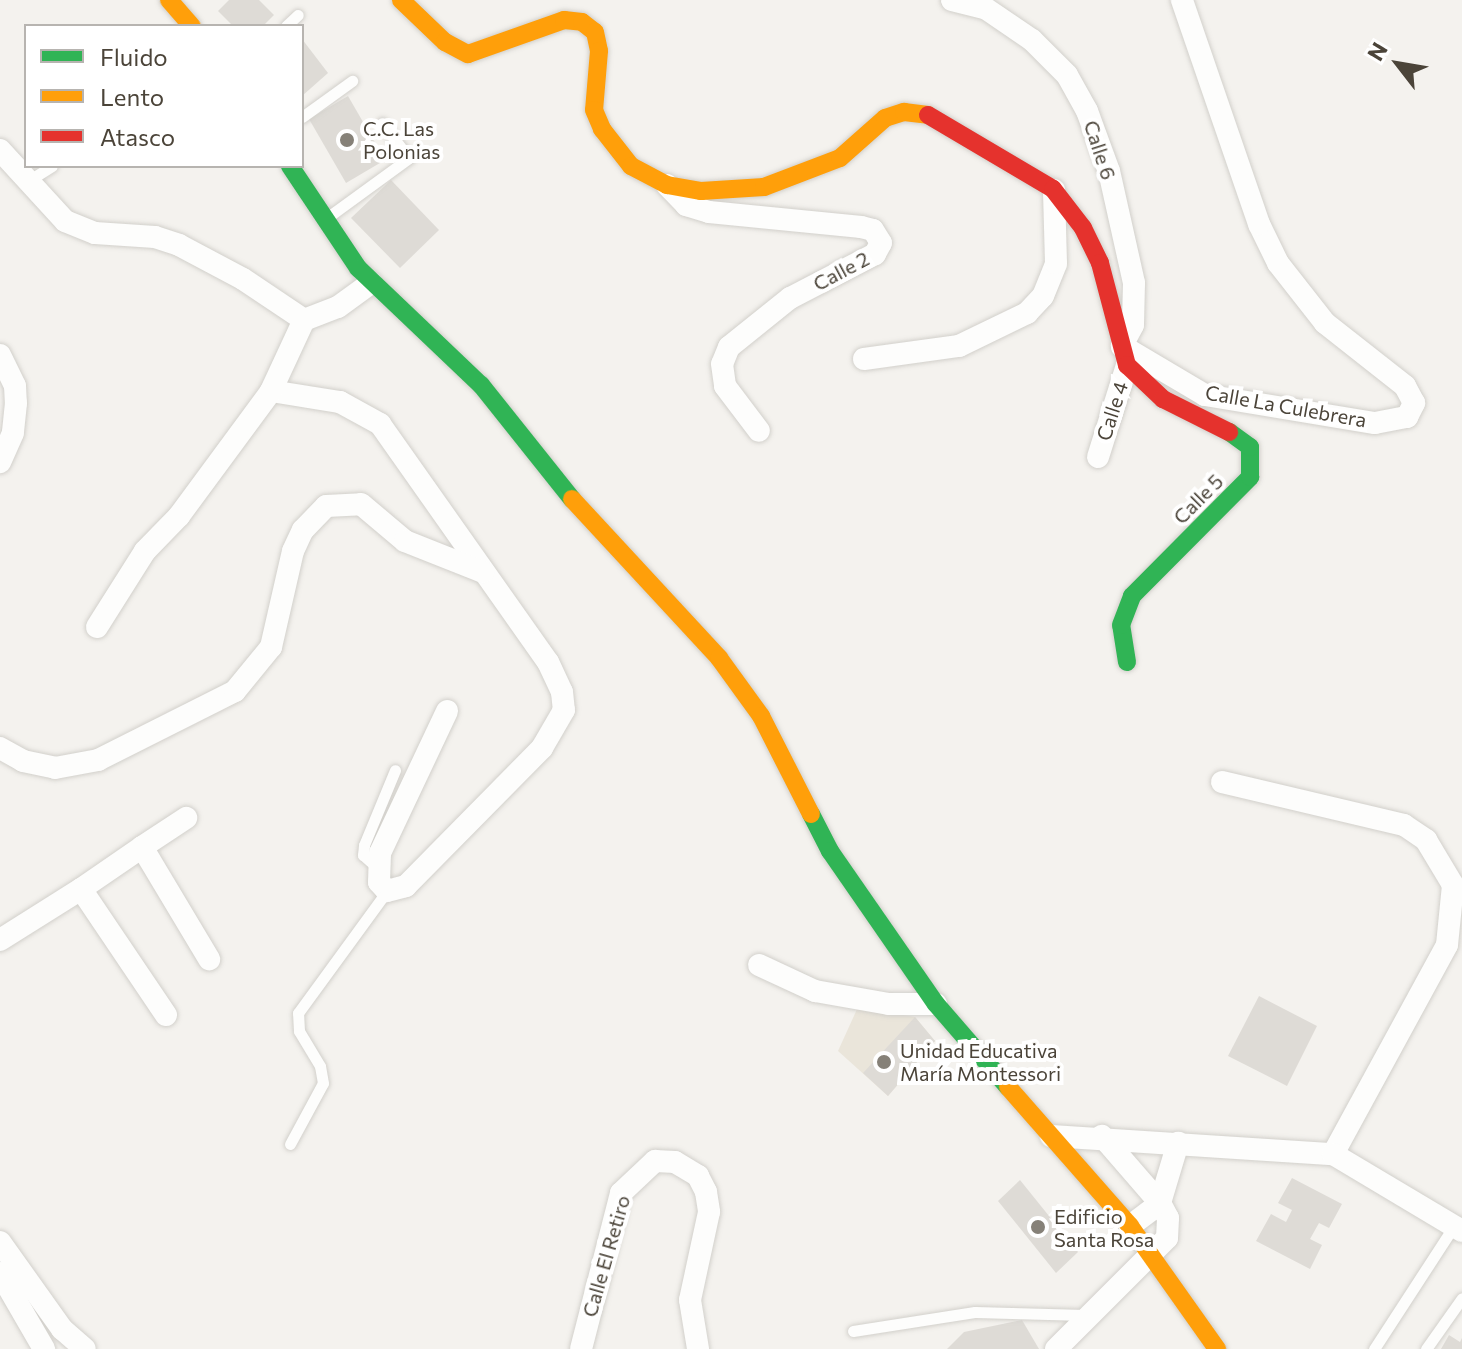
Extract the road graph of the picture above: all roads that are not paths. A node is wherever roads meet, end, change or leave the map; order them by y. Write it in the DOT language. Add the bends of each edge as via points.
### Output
graph roads {
  1 [pos="169,0"];
  2 [pos="401,0"];
  3 [pos="952,0"];
  4 [pos="1182,0"];
  5 [pos="298,15"];
  6 [pos="190,24"];
  7 [pos="288,24"];
  8 [pos="352,81"];
  9 [pos="304,116"];
  10 [pos="382,123"];
  11 [pos="0,150"];
  12 [pos="49,168"];
  13 [pos="291,168"];
  14 [pos="27,181"];
  15 [pos="667,185"];
  16 [pos="1053,189"];
  17 [pos="324,219"];
  18 [pos="371,283"];
  19 [pos="304,320"];
  20 [pos="0,355"];
  21 [pos="1125,355"];
  22 [pos="864,359"];
  23 [pos="271,391"];
  24 [pos="759,431"];
  25 [pos="1098,457"];
  26 [pos="0,462"];
  27 [pos="483,572"];
  28 [pos="97,627"];
  29 [pos="1127,662"];
  30 [pos="447,711"];
  31 [pos="0,748"];
  32 [pos="395,770"];
  33 [pos="1222,782"];
  34 [pos="186,818"];
  35 [pos="142,847"];
  36 [pos="378,869"];
  37 [pos="81,889"];
  38 [pos="387,891"];
  39 [pos="0,940"];
  40 [pos="209,959"];
  41 [pos="759,965"];
  42 [pos="936,1004"];
  43 [pos="166,1015"];
  44 [pos="1051,1136"];
  45 [pos="1102,1136"];
  46 [pos="1178,1143"];
  47 [pos="290,1144"];
  48 [pos="1333,1154"];
  49 [pos="1160,1203"];
  50 [pos="1130,1226"];
  51 [pos="1458,1228"];
  52 [pos="0,1242"];
  53 [pos="1153,1257"];
  54 [pos="0,1273"];
  55 [pos="1462,1298"];
  56 [pos="1085,1315"];
  57 [pos="853,1331"];
  58 [pos="44,1349"];
  59 [pos="85,1349"];
  60 [pos="581,1349"];
  61 [pos="698,1349"];
  62 [pos="1056,1349"];
  63 [pos="1217,1349"];
  64 [pos="1374,1349"];
  65 [pos="1426,1349"];
  1 -- 6 [label="street"];
  2 -- 15 [label="street" via="445,42 468,54 564,20 582,22 595,32 599,51 594,110 602,129 631,166"];
  3 -- 21 [label="street, Calle 6" via="985,8 1032,40 1067,75 1087,111 1109,171 1134,283 1133,325"];
  4 -- 21 [label="street, Calle La Culebrera" via="1259,224 1278,263 1325,323 1354,350 1392,373 1414,403 1407,417 1375,423 1205,395"];
  5 -- 7 [label="lane"];
  8 -- 9 [label="lane"];
  10 -- 17 [label="lane" via="409,158"];
  11 -- 14 [label="street"];
  12 -- 14 [label="lane"];
  13 -- 17 [label="street"];
  14 -- 19 [label="street" via="65,221 95,233 155,237 179,245"];
  15 -- 16 [label="street" via="701,191 764,187 799,177 840,158 885,118 904,112 926,114"];
  15 -- 24 [label="street, Calle 2" via="686,205 709,212 861,227 873,230 881,243 875,254 790,298 729,347 722,364 725,386"];
  16 -- 21 [label="street" via="1083,228 1100,263"];
  16 -- 22 [label="street" via="1056,263 1043,296 1027,313 981,340"];
  17 -- 18 [label="street"];
  18 -- 19 [label="street" via="338,307"];
  18 -- 42 [label="street" via="481,385 580,509 719,658 761,716 830,851"];
  19 -- 23 [label="street"];
  20 -- 26 [label="street" via="15,386 16,403 13,433"];
  21 -- 25 [label="street, Calle 4"];
  21 -- 29 [label="street, Calle 5" via="1163,399 1233,434 1250,447 1254,461 1250,477 1125,607 1121,625"];
  23 -- 27 [label="street" via="340,402 380,424"];
  23 -- 28 [label="street" via="179,516 145,551"];
  27 -- 31 [label="street" via="405,541 361,504 326,506 303,530 293,551 271,647 235,691 98,760 55,768 23,761"];
  27 -- 38 [label="street" via="548,662 564,710 542,748 406,886"];
  30 -- 36 [label="street" via="380,853"];
  32 -- 36 [label="lane" via="364,845 363,855"];
  33 -- 48 [label="street" via="1404,825 1426,840 1453,885 1447,945"];
  34 -- 35 [label="street"];
  35 -- 37 [label="street"];
  35 -- 40 [label="street"];
  36 -- 38 [label="street"];
  37 -- 39 [label="street"];
  37 -- 43 [label="street"];
  38 -- 47 [label="lane" via="298,1013 299,1031 320,1066 323,1083"];
  41 -- 42 [label="street" via="815,991 889,1004"];
  42 -- 44 [label="street"];
  44 -- 45 [label="street"];
  44 -- 50 [label="street"];
  45 -- 46 [label="street"];
  45 -- 49 [label="street"];
  46 -- 48 [label="street"];
  46 -- 49 [label="street"];
  48 -- 51 [label="street"];
  49 -- 50 [label="street"];
  49 -- 53 [label="street" via="1169,1227"];
  50 -- 53 [label="street"];
  51 -- 64 [label="lane"];
  52 -- 59 [label="street" via="62,1329"];
  53 -- 56 [label="street"];
  53 -- 63 [label="street"];
  54 -- 58 [label="street"];
  55 -- 65 [label="lane"];
  56 -- 57 [label="lane" via="975,1312"];
  56 -- 62 [label="street"];
  60 -- 61 [label="street, Calle El Retiro" via="621,1193 655,1161 675,1162 698,1176 706,1192 709,1212 690,1300"];
}
